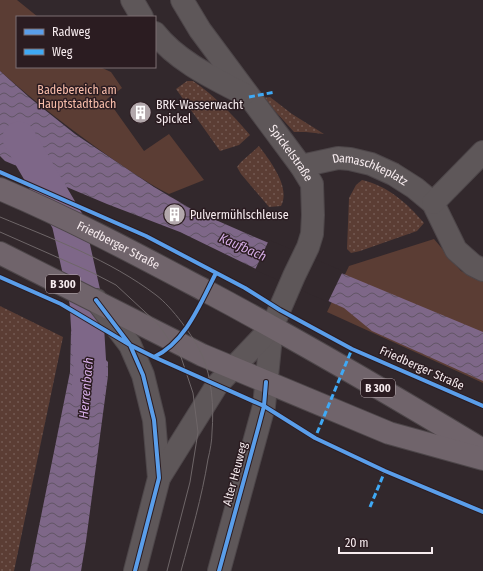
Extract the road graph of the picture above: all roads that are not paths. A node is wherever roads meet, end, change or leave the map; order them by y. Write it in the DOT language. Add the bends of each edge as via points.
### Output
graph roads {
  1 [pos="132,0"];
  2 [pos="182,0"];
  3 [pos="141,16"];
  4 [pos="156,34"];
  5 [pos="249,97"];
  6 [pos="483,152"];
  7 [pos="301,166"];
  8 [pos="0,189"];
  9 [pos="433,203"];
  10 [pos="0,253"];
  11 [pos="483,270"];
  12 [pos="96,300"];
  13 [pos="272,327"];
  14 [pos="233,367"];
  15 [pos="266,382"];
  16 [pos="483,450"];
  17 [pos="483,459"];
  18 [pos="159,478"];
  19 [pos="135,571"];
  20 [pos="219,571"];
  1 -- 3 [label="street"];
  2 -- 5 [label="street, Spickelstraße" via="200,30"];
  4 -- 5 [label="street, Spickelstraße" via="182,59"];
  5 -- 7 [label="street, Spickelstraße"];
  6 -- 9 [label="street"];
  7 -- 9 [label="street, Damaschkeplatz" via="338,158 371,164 393,174"];
  7 -- 13 [label="street, Spickelstraße" via="312,184 312,234"];
  8 -- 13 [label="main road, Friedberger Straße" via="136,253"];
  9 -- 11 [label="street" via="456,250"];
  10 -- 12 [label="main road, B 300"];
  12 -- 14 [label="main road, B 300" via="202,355"];
  12 -- 18 [label="street" via="130,345 143,376 154,420"];
  13 -- 14 [label="street"];
  13 -- 15 [label="street, Alter Heuweg"];
  13 -- 16 [label="main road, Friedberger Straße / B 300"];
  14 -- 15 [label="main road, B 300"];
  14 -- 18 [label="street" via="214,390"];
  15 -- 17 [label="main road, B 300" via="389,433"];
  15 -- 20 [label="street, Alter Heuweg" via="262,412"];
  18 -- 19 [label="street"];
}
